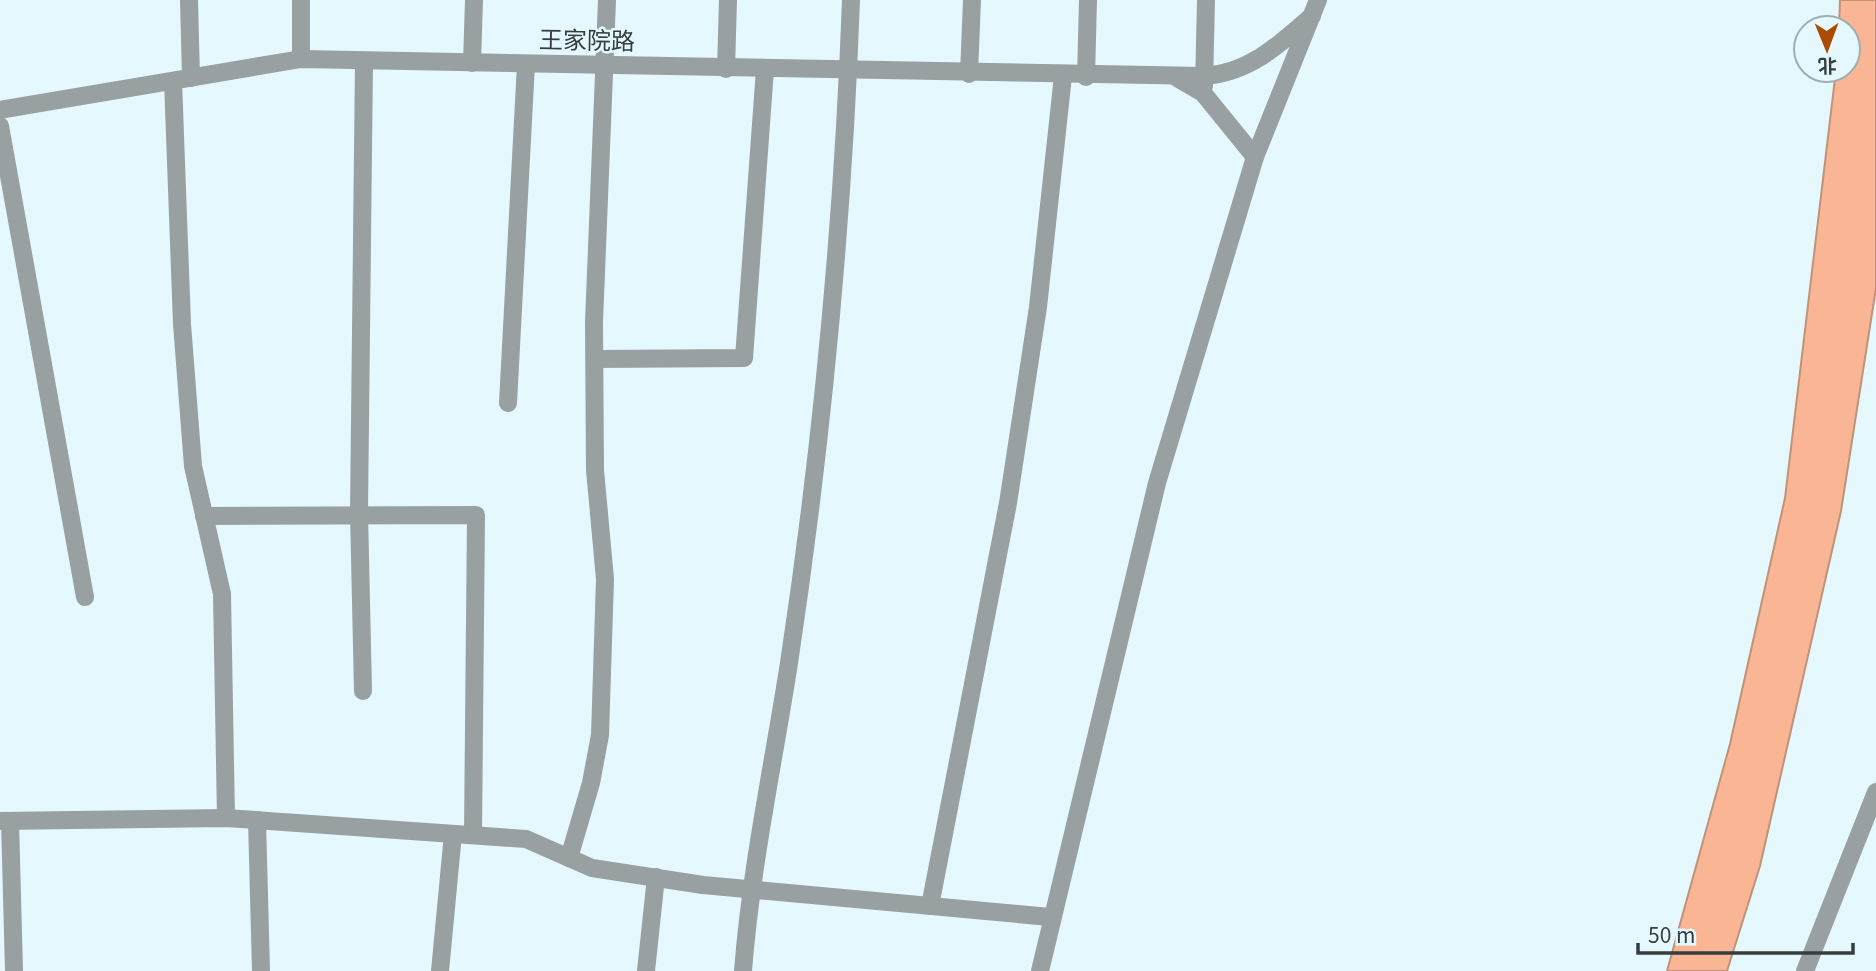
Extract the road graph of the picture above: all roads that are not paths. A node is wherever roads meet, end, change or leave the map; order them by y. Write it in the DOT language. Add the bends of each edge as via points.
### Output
graph roads {
  1 [pos="189,0"];
  2 [pos="301,0"];
  3 [pos="474,0"];
  4 [pos="607,0"];
  5 [pos="728,0"];
  6 [pos="851,0"];
  7 [pos="972,0"];
  8 [pos="1088,0"];
  9 [pos="1206,0"];
  10 [pos="1315,8"];
  11 [pos="301,59"];
  12 [pos="363,61"];
  13 [pos="472,63"];
  14 [pos="526,64"];
  15 [pos="604,66"];
  16 [pos="726,69"];
  17 [pos="765,69"];
  18 [pos="849,71"];
  19 [pos="969,74"];
  20 [pos="1063,76"];
  21 [pos="1086,77"];
  22 [pos="182,79"];
  23 [pos="1204,85"];
  24 [pos="0,110"];
  25 [pos="0,126"];
  26 [pos="1255,157"];
  27 [pos="595,359"];
  28 [pos="509,403"];
  29 [pos="204,516"];
  30 [pos="359,516"];
  31 [pos="85,597"];
  32 [pos="363,691"];
  33 [pos="1876,792"];
  34 [pos="226,818"];
  35 [pos="257,820"];
  36 [pos="5,821"];
  37 [pos="453,834"];
  38 [pos="473,835"];
  39 [pos="569,858"];
  40 [pos="656,877"];
  41 [pos="750,889"];
  42 [pos="930,906"];
  43 [pos="1050,917"];
  44 [pos="15,971"];
  45 [pos="261,971"];
  46 [pos="440,971"];
  47 [pos="646,971"];
  48 [pos="743,971"];
  49 [pos="1040,971"];
  50 [pos="1805,971"];
  1 -- 22 [label="street"];
  2 -- 11 [label="street"];
  3 -- 13 [label="street"];
  4 -- 15 [label="street"];
  5 -- 16 [label="street"];
  6 -- 18 [label="street"];
  7 -- 19 [label="street"];
  8 -- 21 [label="street"];
  9 -- 23 [label="street"];
  10 -- 23 [label="street" via="1274,49"];
  10 -- 26 [label="street"];
  11 -- 12 [label="street, 王家院路"];
  11 -- 22 [label="street, 王家院路"];
  12 -- 13 [label="street, 王家院路"];
  12 -- 30 [label="street"];
  13 -- 14 [label="street, 王家院路"];
  14 -- 15 [label="street, 王家院路"];
  14 -- 28 [label="street"];
  15 -- 16 [label="street, 王家院路"];
  15 -- 27 [label="street"];
  16 -- 17 [label="street, 王家院路"];
  17 -- 18 [label="street, 王家院路"];
  17 -- 27 [label="street" via="744,358"];
  18 -- 19 [label="street, 王家院路"];
  18 -- 41 [label="street" via="823,393 789,662"];
  19 -- 20 [label="street, 王家院路"];
  20 -- 21 [label="street, 王家院路"];
  20 -- 42 [label="street" via="1038,307 1008,503"];
  21 -- 23 [label="street, 王家院路" via="1177,78"];
  22 -- 24 [label="street, 王家院路"];
  22 -- 29 [label="street" via="182,324 193,466"];
  23 -- 26 [label="street"];
  25 -- 31 [label="street"];
  26 -- 43 [label="street" via="1157,483"];
  27 -- 39 [label="street" via="595,470 605,579 600,735"];
  29 -- 30 [label="street"];
  29 -- 34 [label="street" via="222,594"];
  30 -- 32 [label="street"];
  30 -- 38 [label="street" via="476,515"];
  33 -- 50 [label="street"];
  34 -- 35 [label="street"];
  34 -- 36 [label="street"];
  35 -- 37 [label="street"];
  35 -- 45 [label="street"];
  36 -- 44 [label="street"];
  37 -- 38 [label="street"];
  37 -- 46 [label="street"];
  38 -- 39 [label="street" via="526,839"];
  39 -- 40 [label="street" via="592,868"];
  40 -- 41 [label="street"];
  40 -- 47 [label="street"];
  41 -- 42 [label="street"];
  41 -- 48 [label="street"];
  42 -- 43 [label="street"];
  43 -- 49 [label="street"];
}
